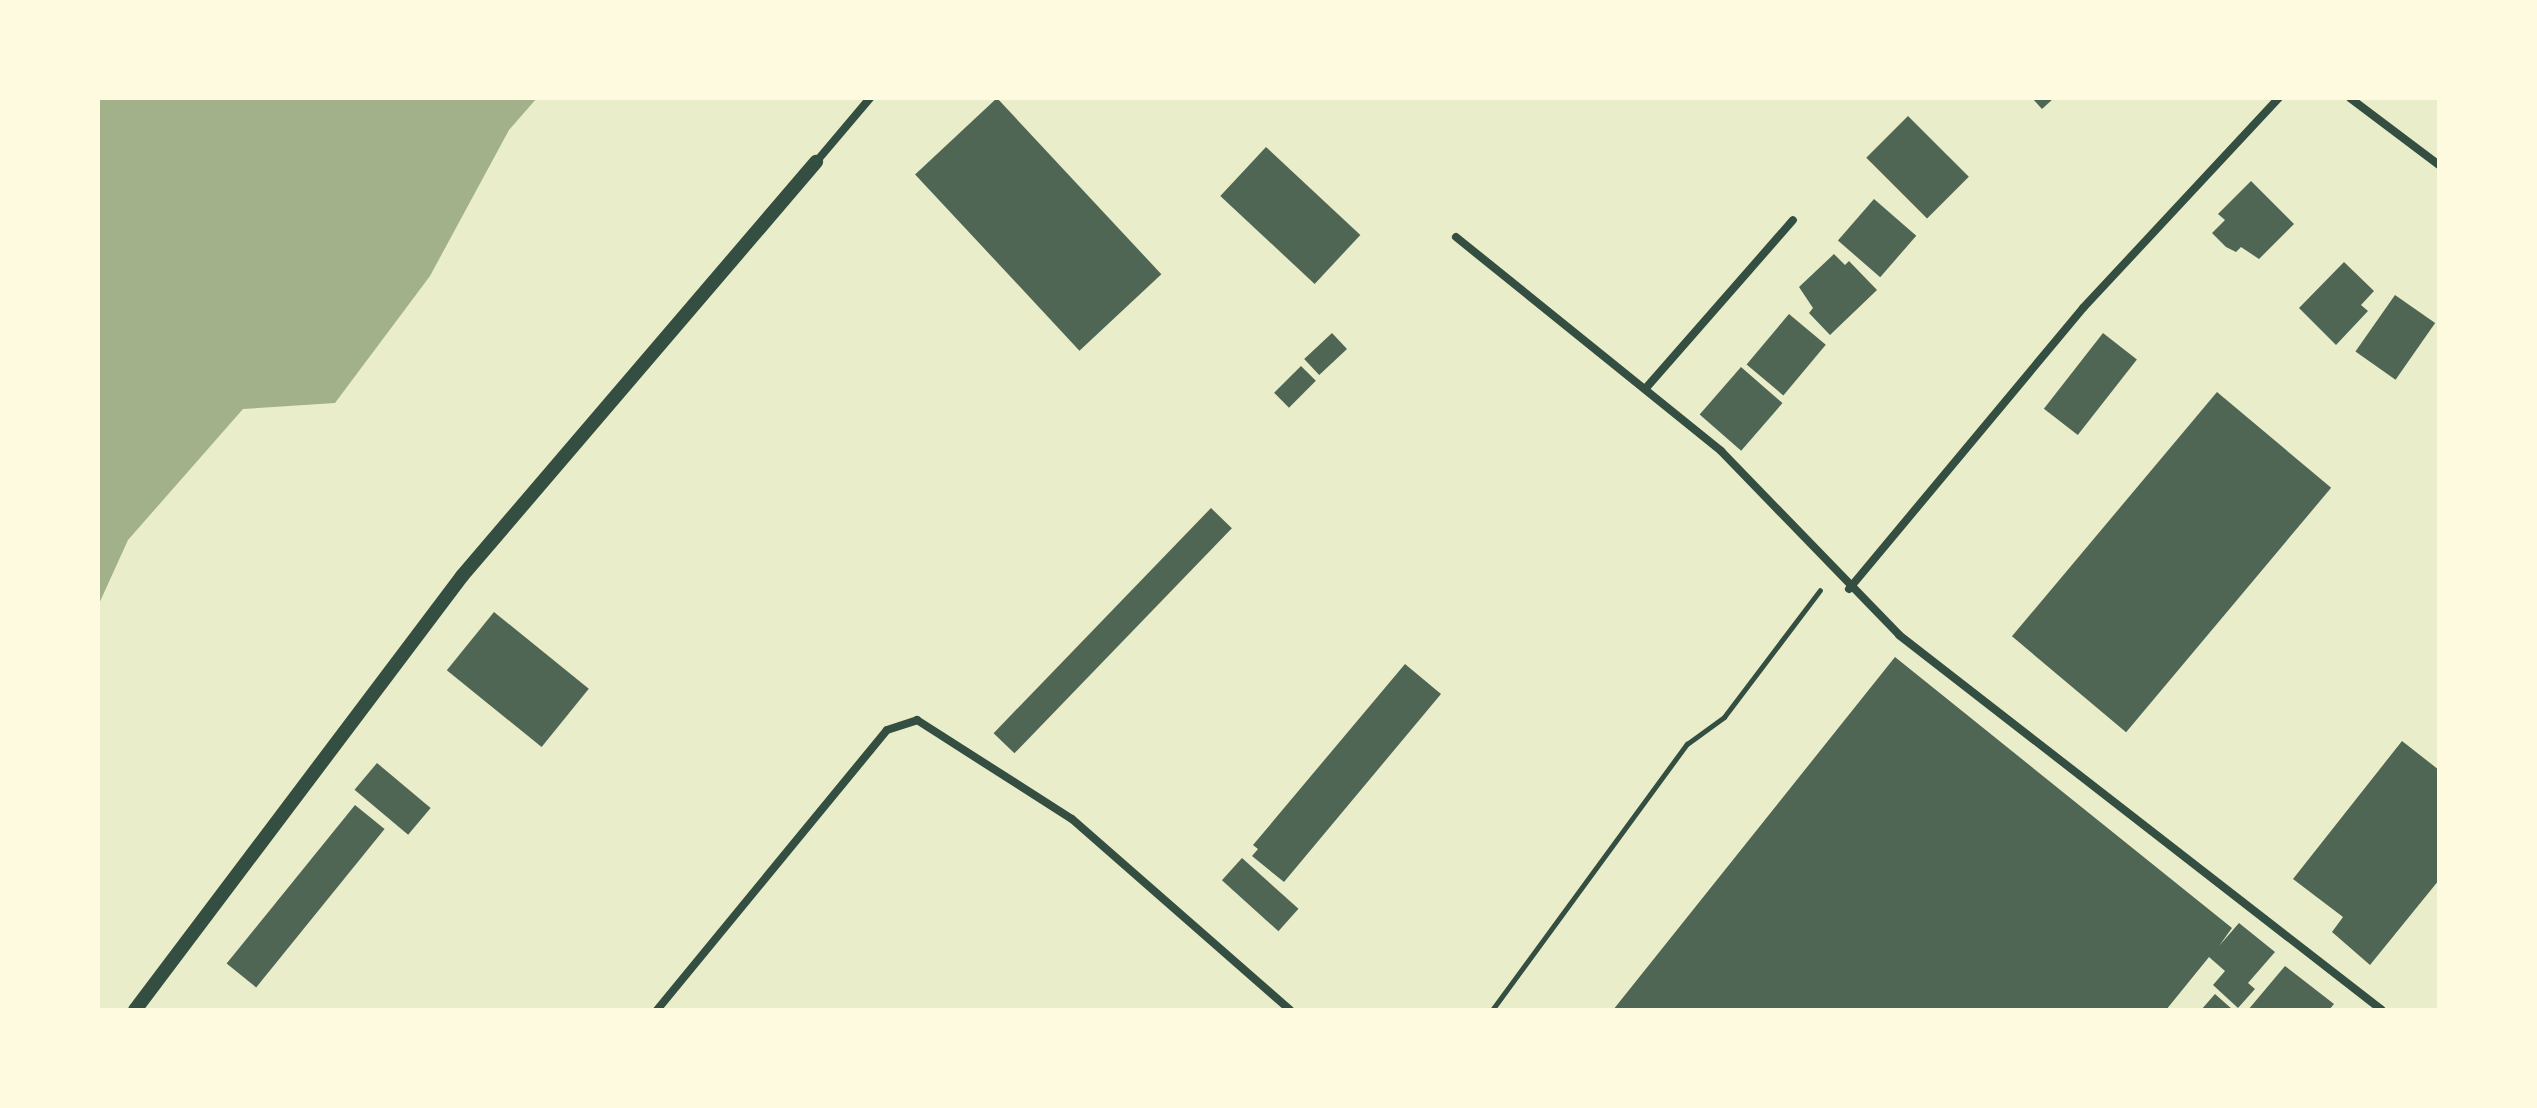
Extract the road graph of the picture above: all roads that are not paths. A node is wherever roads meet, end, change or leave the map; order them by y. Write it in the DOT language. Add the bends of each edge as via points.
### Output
graph roads {
  1 [pos="870,98"];
  2 [pos="2279,98"];
  3 [pos="2350,98"];
  4 [pos="816,162"];
  5 [pos="2439,165"];
  6 [pos="1793,220"];
  7 [pos="1456,237"];
  8 [pos="1646,388"];
  9 [pos="1849,589"];
  10 [pos="135,1010"];
  11 [pos="657,1010"];
  12 [pos="1290,1010"];
  13 [pos="2382,1010"];
  1 -- 4 [label="street"];
  2 -- 9 [label="street" via="2083,308"];
  3 -- 5 [label="street"];
  4 -- 10 [label="street" via="462,576"];
  6 -- 8 [label="street"];
  7 -- 8 [label="street"];
  8 -- 9 [label="street" via="1721,451"];
  9 -- 13 [label="street" via="1899,635"];
  11 -- 12 [label="street" via="887,730 917,720 1072,819"];
}
